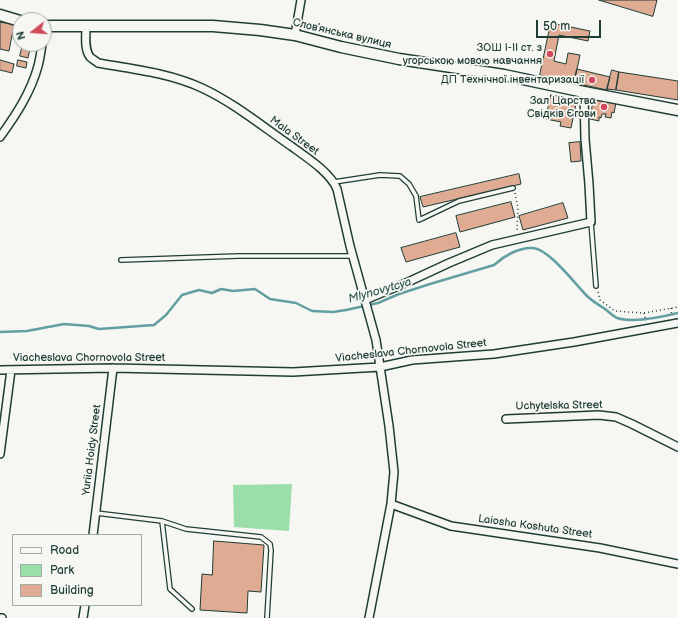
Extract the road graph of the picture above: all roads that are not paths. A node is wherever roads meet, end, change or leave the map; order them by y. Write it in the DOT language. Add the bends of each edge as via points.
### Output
graph roads {
  1 [pos="301,0"];
  2 [pos="0,15"];
  3 [pos="12,19"];
  4 [pos="86,26"];
  5 [pos="52,28"];
  6 [pos="295,35"];
  7 [pos="41,52"];
  8 [pos="584,92"];
  9 [pos="678,110"];
  10 [pos="0,137"];
  11 [pos="334,182"];
  12 [pos="513,188"];
  13 [pos="591,222"];
  14 [pos="353,256"];
  15 [pos="121,260"];
  16 [pos="596,286"];
  17 [pos="365,300"];
  18 [pos="678,323"];
  19 [pos="380,367"];
  20 [pos="113,368"];
  21 [pos="0,370"];
  22 [pos="11,370"];
  23 [pos="506,419"];
  24 [pos="678,447"];
  25 [pos="0,454"];
  26 [pos="391,504"];
  27 [pos="96,513"];
  28 [pos="162,521"];
  29 [pos="93,534"];
  30 [pos="678,564"];
  31 [pos="85,606"];
  32 [pos="192,609"];
  33 [pos="83,618"];
  34 [pos="267,618"];
  35 [pos="369,618"];
  1 -- 6 [label="street"];
  2 -- 3 [label="street"];
  4 -- 5 [label="street, Словʼянська вулиця"];
  4 -- 6 [label="street, Словʼянська вулиця" via="213,26"];
  4 -- 11 [label="street, Mala Street" via="89,56 98,63 156,73 202,89 236,107 301,153"];
  6 -- 8 [label="street, Словʼянська вулиця" via="399,59 504,75"];
  7 -- 10 [label="street" via="26,97"];
  8 -- 9 [label="street, Словʼянська вулиця"];
  8 -- 13 [label="street"];
  11 -- 12 [label="lane" via="380,175 400,176 409,184 416,196 419,220 459,201"];
  11 -- 14 [label="street, Mala Street"];
  13 -- 16 [label="lane"];
  13 -- 17 [label="street" via="492,245"];
  14 -- 15 [label="lane"];
  14 -- 17 [label="street, Mala Street"];
  17 -- 19 [label="street, Mala Street"];
  18 -- 19 [label="street, Viacheslava Chornovola Street" via="494,354 412,360"];
  19 -- 20 [label="street, Viacheslava Chornovola Street" via="293,372"];
  19 -- 26 [label="street, Mala Street" via="394,472"];
  20 -- 22 [label="street, Viacheslava Chornovola Street"];
  20 -- 27 [label="street, Yuriia Hoidy Street"];
  21 -- 22 [label="street, Viacheslava Chornovola Street"];
  22 -- 25 [label="street"];
  23 -- 24 [label="street, Uchytelska Street" via="599,415 616,417"];
  26 -- 30 [label="street, Laiosha Koshuta Street" via="451,526 600,548"];
  26 -- 35 [label="street, Mala Street"];
  27 -- 28 [label="lane"];
  27 -- 29 [label="street, Yuriia Hoidy Street"];
  28 -- 32 [label="lane" via="170,589"];
  28 -- 34 [label="lane" via="186,529 261,537 270,544"];
  31 -- 33 [label="street"];
}
